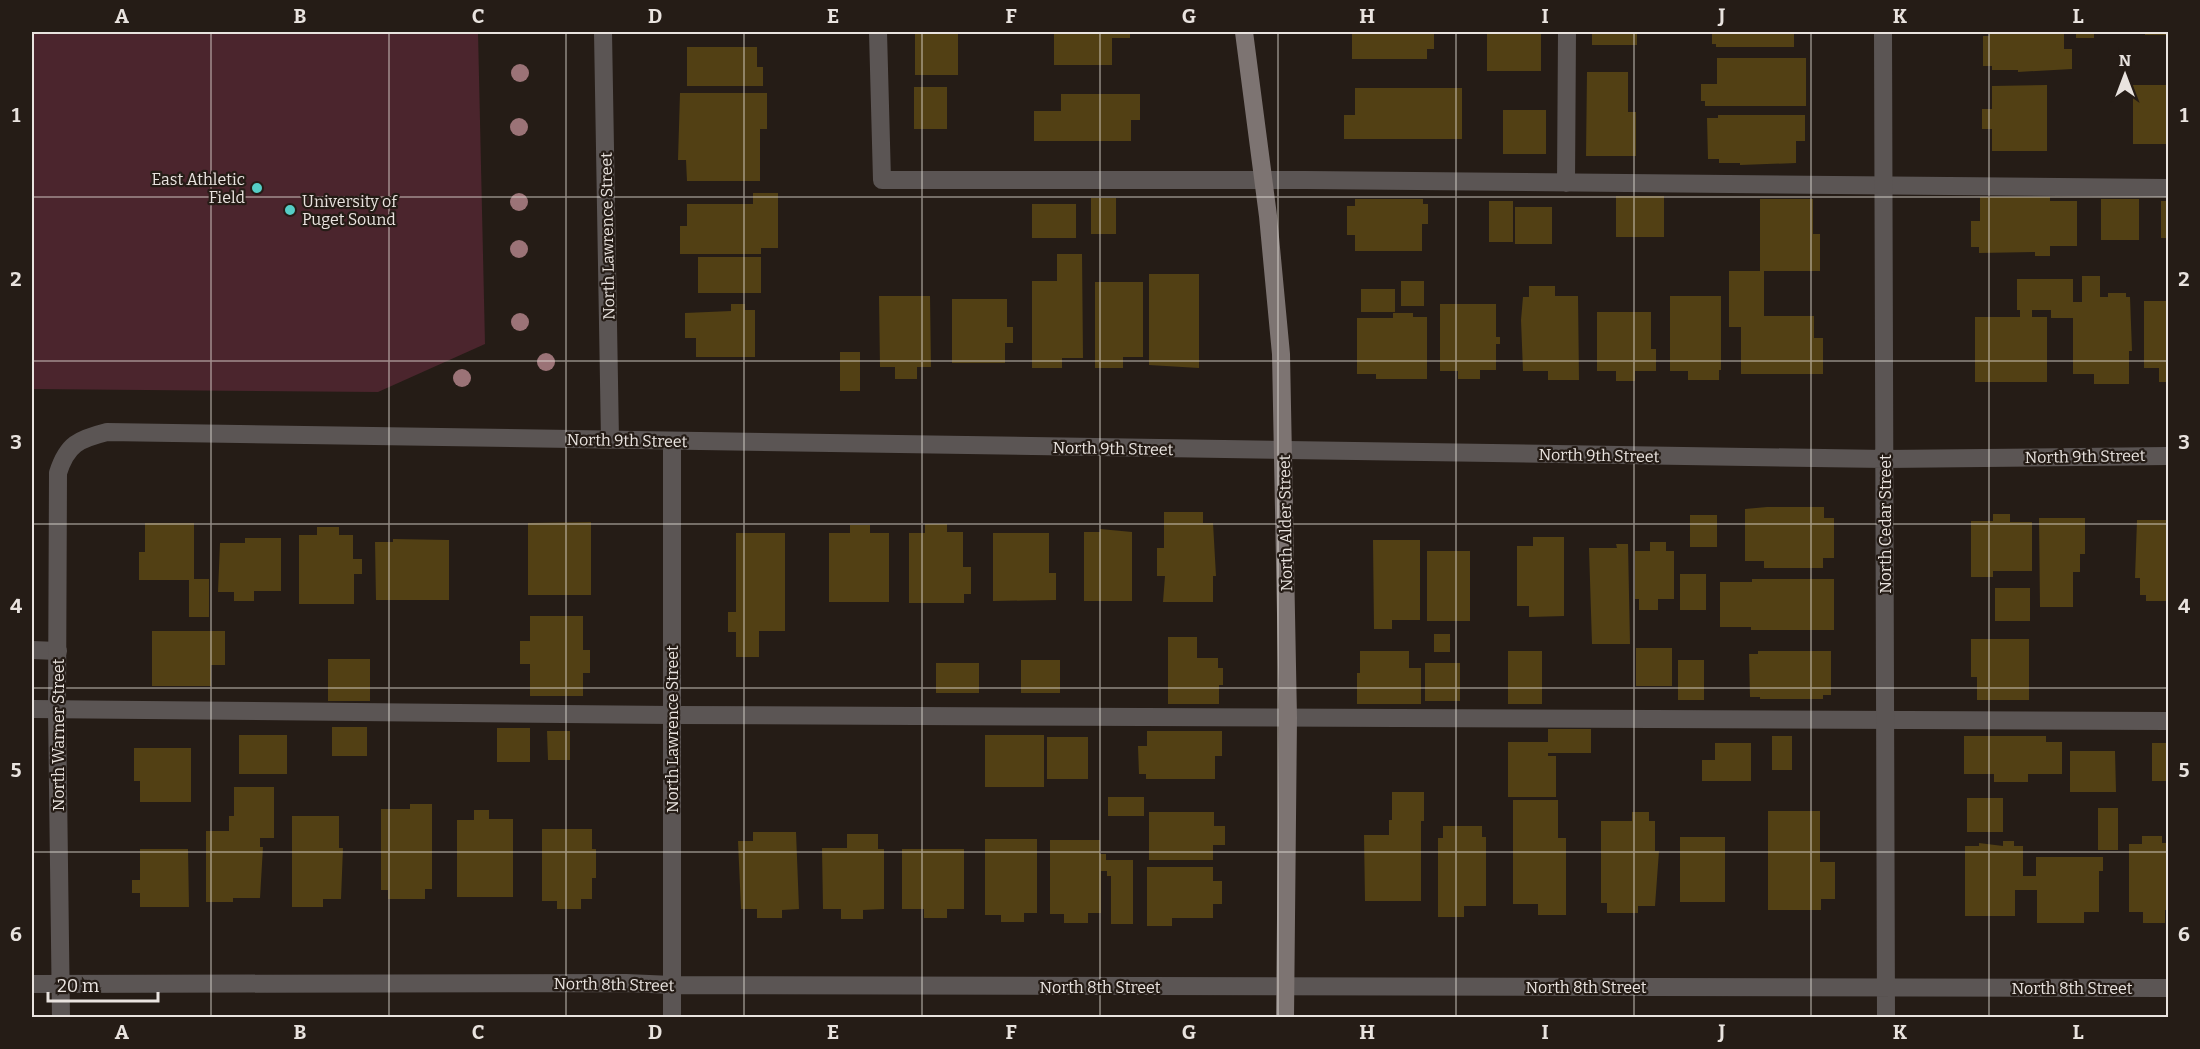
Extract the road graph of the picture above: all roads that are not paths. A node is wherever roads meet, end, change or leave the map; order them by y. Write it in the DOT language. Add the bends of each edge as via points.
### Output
graph roads {
  1 [pos="603,32"];
  2 [pos="878,32"];
  3 [pos="1244,32"];
  4 [pos="1567,32"];
  5 [pos="1883,32"];
  6 [pos="1263,180"];
  7 [pos="1566,183"];
  8 [pos="1884,185"];
  9 [pos="2169,188"];
  10 [pos="610,440"];
  11 [pos="672,441"];
  12 [pos="1284,451"];
  13 [pos="64,454"];
  14 [pos="2169,456"];
  15 [pos="1885,459"];
  16 [pos="32,650"];
  17 [pos="58,651"];
  18 [pos="32,709"];
  19 [pos="57,710"];
  20 [pos="672,715"];
  21 [pos="1288,718"];
  22 [pos="1886,720"];
  23 [pos="2169,721"];
  24 [pos="32,984"];
  25 [pos="61,984"];
  26 [pos="672,985"];
  27 [pos="1285,987"];
  28 [pos="1886,987"];
  29 [pos="2169,988"];
  30 [pos="61,1017"];
  31 [pos="672,1017"];
  32 [pos="1285,1017"];
  33 [pos="1886,1017"];
  1 -- 10 [label="street, North Lawrence Street"];
  2 -- 6 [label="street" via="882,180"];
  3 -- 6 [label="street, North Alder Street"];
  4 -- 7 [label="street"];
  5 -- 8 [label="street, North Cedar Street"];
  6 -- 7 [label="street"];
  6 -- 12 [label="street, North Alder Street" via="1280,344"];
  7 -- 8 [label="street"];
  8 -- 9 [label="street"];
  8 -- 15 [label="street, North Cedar Street"];
  10 -- 11 [label="street, North 9th Street"];
  10 -- 13 [label="street, North 9th Street" via="107,432 78,443"];
  11 -- 12 [label="street, North 9th Street"];
  11 -- 20 [label="street, North Lawrence Street"];
  12 -- 15 [label="street, North 9th Street"];
  12 -- 21 [label="street, North Alder Street"];
  13 -- 17 [label="street, North Warner Street" via="58,473"];
  14 -- 15 [label="street, North 9th Street"];
  15 -- 22 [label="street, North Cedar Street"];
  16 -- 17 [label="street"];
  17 -- 19 [label="street, North Warner Street"];
  18 -- 19 [label="street"];
  19 -- 20 [label="street"];
  19 -- 25 [label="street, North Warner Street"];
  20 -- 21 [label="street"];
  20 -- 26 [label="street, North Lawrence Street"];
  21 -- 22 [label="street"];
  21 -- 27 [label="street, North Alder Street"];
  22 -- 23 [label="street"];
  22 -- 28 [label="street, North Cedar Street"];
  24 -- 25 [label="street, North 8th Street"];
  25 -- 26 [label="street, North 8th Street"];
  25 -- 30 [label="street, North Warner Street"];
  26 -- 27 [label="street, North 8th Street"];
  26 -- 31 [label="street, North Lawrence Street"];
  27 -- 28 [label="street, North 8th Street"];
  27 -- 32 [label="street, North Alder Street"];
  28 -- 29 [label="street, North 8th Street"];
  28 -- 33 [label="street, North Cedar Street"];
}
